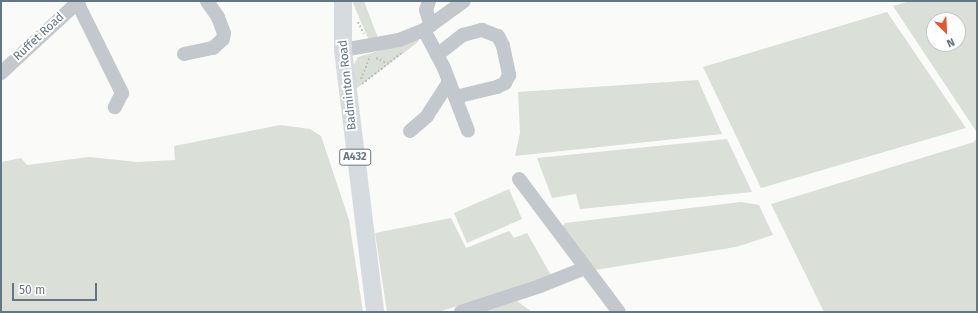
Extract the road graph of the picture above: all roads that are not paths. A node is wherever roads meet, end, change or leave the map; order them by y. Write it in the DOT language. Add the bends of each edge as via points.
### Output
graph roads {
  1 [pos="78,1"];
  2 [pos="207,1"];
  3 [pos="343,1"];
  4 [pos="429,1"];
  5 [pos="464,1"];
  6 [pos="427,28"];
  7 [pos="343,50"];
  8 [pos="184,54"];
  9 [pos="437,55"];
  10 [pos="1,73"];
  11 [pos="449,82"];
  12 [pos="455,97"];
  13 [pos="115,107"];
  14 [pos="410,131"];
  15 [pos="468,131"];
  16 [pos="519,179"];
  17 [pos="585,268"];
  18 [pos="376,312"];
  19 [pos="461,312"];
  20 [pos="619,312"];
  1 -- 10 [label="street, Ruffet Road"];
  1 -- 13 [label="street" via="122,93"];
  2 -- 8 [label="street" via="218,17 224,33 223,39 213,48"];
  3 -- 7 [label="main road, Badminton Road / A432"];
  4 -- 6 [label="street" via="426,10"];
  5 -- 6 [label="street"];
  6 -- 7 [label="street" via="399,40"];
  6 -- 9 [label="street"];
  7 -- 18 [label="main road, Badminton Road / A432"];
  9 -- 11 [label="street"];
  9 -- 12 [label="street" via="463,35 482,30 492,31 503,46 509,75 505,83"];
  11 -- 12 [label="street"];
  11 -- 14 [label="street" via="427,116"];
  12 -- 15 [label="street"];
  16 -- 17 [label="street"];
  17 -- 19 [label="street"];
  17 -- 20 [label="street"];
}
